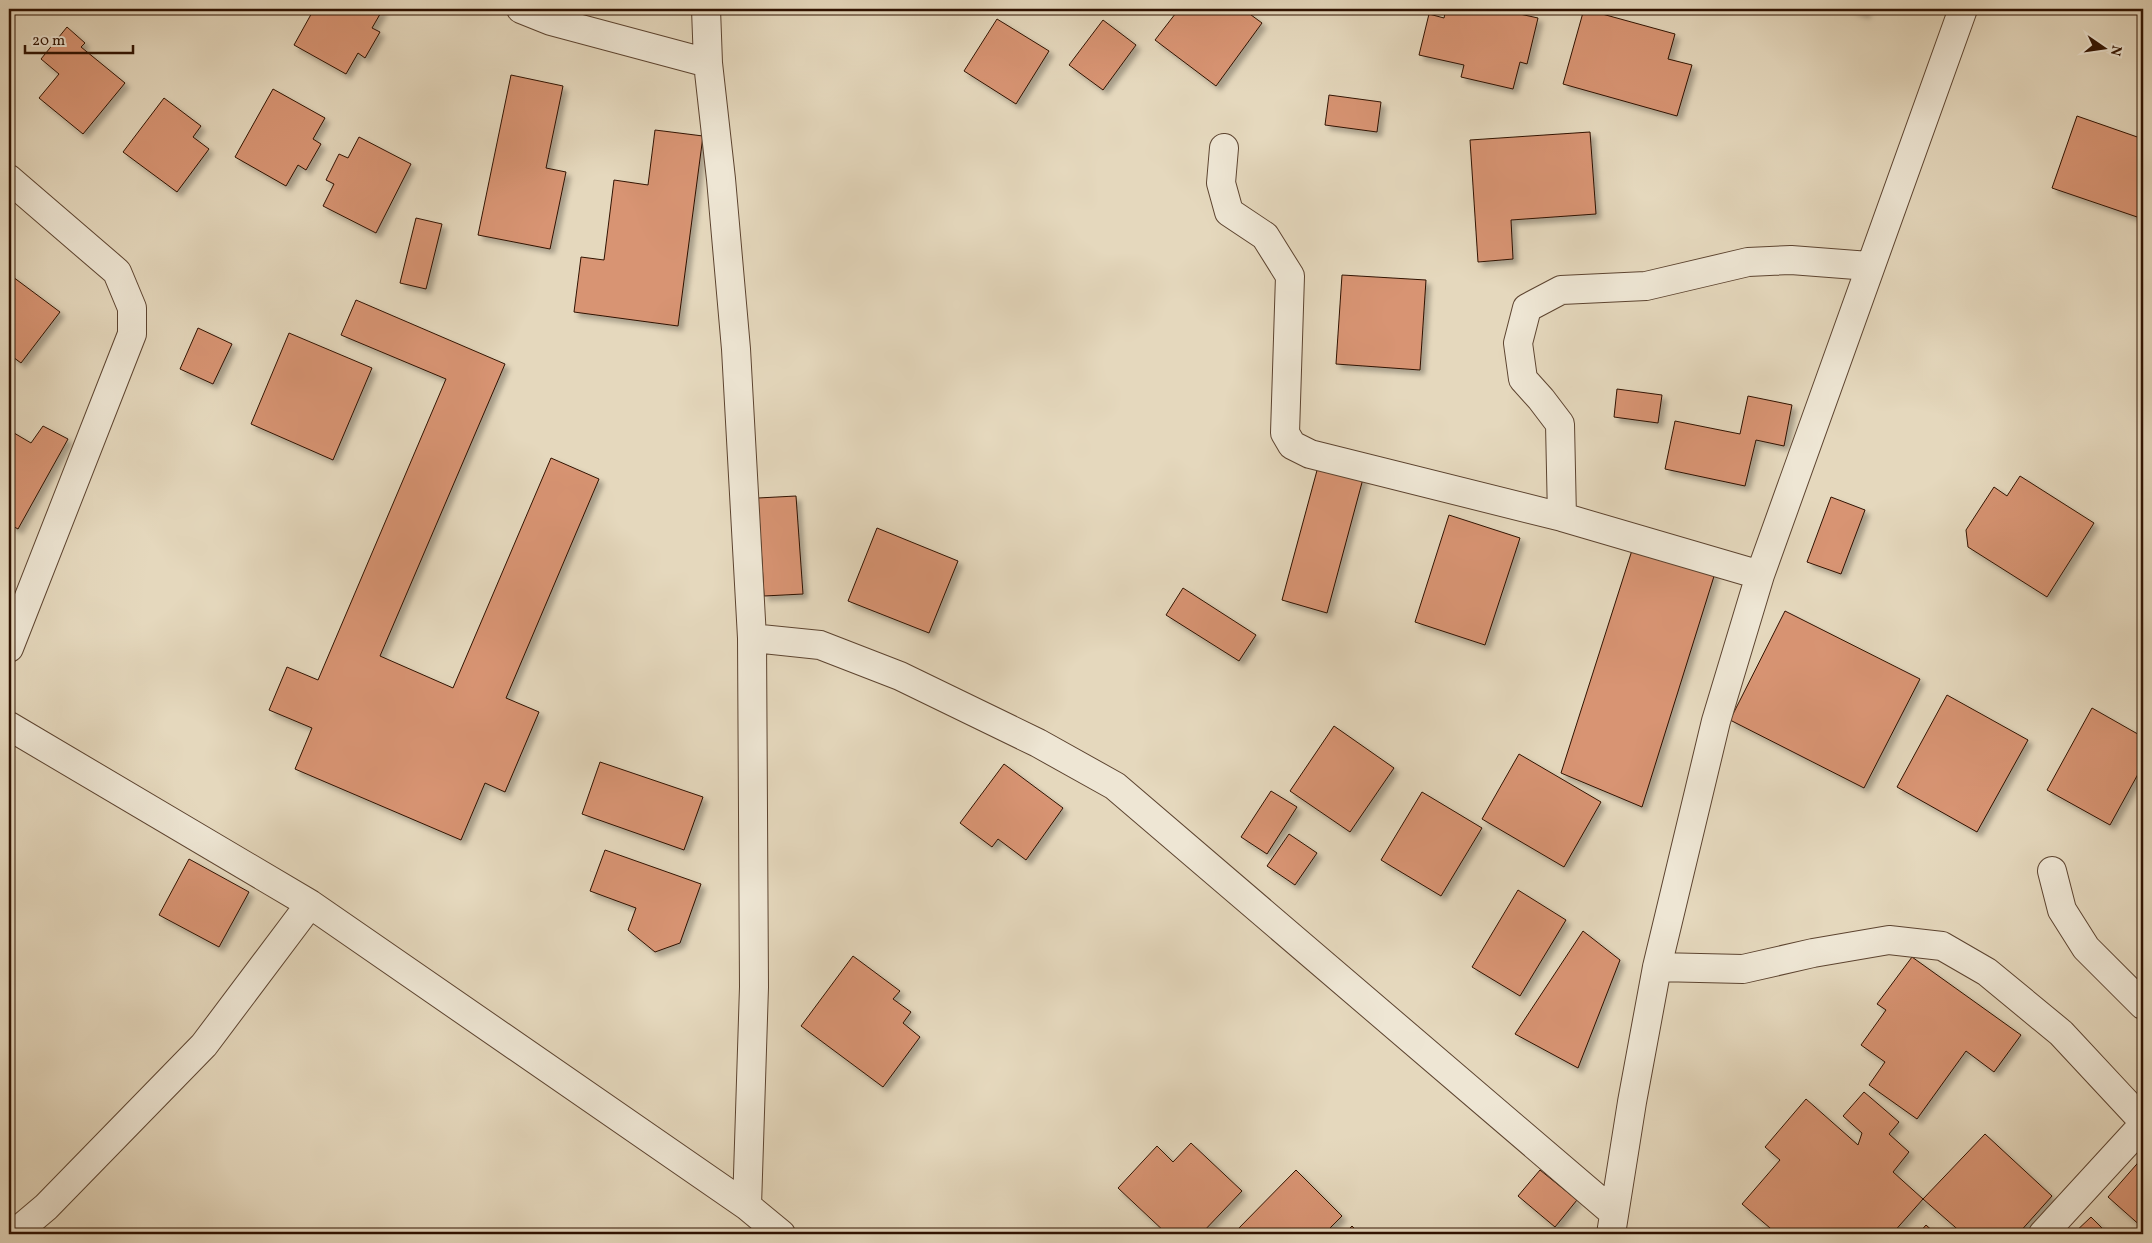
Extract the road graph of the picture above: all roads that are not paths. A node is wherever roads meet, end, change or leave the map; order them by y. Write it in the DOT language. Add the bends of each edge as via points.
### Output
graph roads {
  1 [pos="522,9"];
  2 [pos="706,9"];
  3 [pos="1962,9"];
  4 [pos="708,63"];
  5 [pos="1224,148"];
  6 [pos="9,179"];
  7 [pos="1870,266"];
  8 [pos="1562,517"];
  9 [pos="1760,574"];
  10 [pos="752,638"];
  11 [pos="9,648"];
  12 [pos="9,726"];
  13 [pos="2052,871"];
  14 [pos="310,904"];
  15 [pos="1657,967"];
  16 [pos="2143,1005"];
  17 [pos="2143,1121"];
  18 [pos="2143,1126"];
  19 [pos="747,1206"];
  20 [pos="1612,1224"];
  21 [pos="14,1234"];
  22 [pos="781,1234"];
  23 [pos="2043,1234"];
  1 -- 4 [label="street"];
  2 -- 4 [label="street"];
  3 -- 7 [label="street"];
  4 -- 10 [label="street" via="736,348"];
  5 -- 8 [label="street" via="1221,184 1229,212 1266,236 1290,276 1285,433 1292,445 1310,454"];
  6 -- 11 [label="street" via="117,272 132,308 132,334"];
  7 -- 8 [label="street" via="1791,260 1748,262 1646,286 1561,290 1527,308 1518,343 1523,379 1560,424"];
  7 -- 9 [label="street"];
  8 -- 9 [label="street"];
  9 -- 15 [label="street" via="1716,721"];
  10 -- 19 [label="street" via="754,987"];
  10 -- 20 [label="street" via="820,645 900,676 1038,743 1115,786"];
  12 -- 14 [label="street"];
  13 -- 16 [label="street" via="2062,910 2086,948"];
  14 -- 19 [label="street"];
  14 -- 21 [label="street" via="204,1045 46,1208"];
  15 -- 17 [label="street" via="1743,969 1889,940 1942,946 1987,972 2061,1033"];
  15 -- 20 [label="street"];
  18 -- 23 [label="street"];
  19 -- 22 [label="street"];
}
